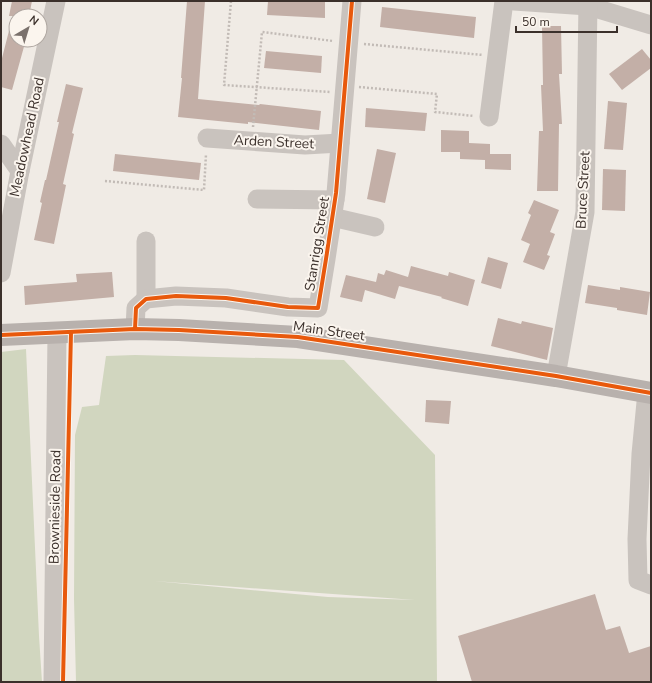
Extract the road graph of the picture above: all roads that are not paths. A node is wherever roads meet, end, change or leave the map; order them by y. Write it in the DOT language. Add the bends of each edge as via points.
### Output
graph roads {
  1 [pos="56,1"];
  2 [pos="352,1"];
  3 [pos="504,1"];
  4 [pos="514,1"];
  5 [pos="588,3"];
  6 [pos="651,25"];
  7 [pos="489,117"];
  8 [pos="207,138"];
  9 [pos="340,143"];
  10 [pos="1,144"];
  11 [pos="20,171"];
  12 [pos="257,199"];
  13 [pos="334,208"];
  14 [pos="375,227"];
  15 [pos="4,234"];
  16 [pos="146,241"];
  17 [pos="1,273"];
  18 [pos="146,299"];
  19 [pos="135,329"];
  20 [pos="57,333"];
  21 [pos="1,335"];
  22 [pos="556,376"];
  23 [pos="649,393"];
  24 [pos="645,504"];
  25 [pos="651,585"];
  26 [pos="53,682"];
  1 -- 11 [label="street, Meadowhead Road"];
  2 -- 9 [label="street, Stanrigg Street"];
  3 -- 7 [label="street"];
  4 -- 5 [label="street"];
  5 -- 6 [label="street"];
  5 -- 22 [label="street, Bruce Street" via="585,212"];
  8 -- 9 [label="street, Arden Street" via="306,145"];
  9 -- 13 [label="street, Stanrigg Street"];
  10 -- 11 [label="street"];
  11 -- 15 [label="street, Meadowhead Road"];
  12 -- 13 [label="street"];
  13 -- 14 [label="street"];
  13 -- 18 [label="street, Stanrigg Street" via="318,308 288,307 226,298 176,296"];
  15 -- 17 [label="street, Meadowhead Road"];
  16 -- 18 [label="street"];
  18 -- 19 [label="street" via="136,308"];
  19 -- 20 [label="main road, Main Street"];
  19 -- 22 [label="main road, Main Street" via="298,337"];
  20 -- 21 [label="main road, Main Street"];
  20 -- 26 [label="street, Brownieside Road"];
  22 -- 23 [label="main road, Main Street"];
  23 -- 24 [label="street" via="641,454"];
  24 -- 25 [label="street" via="637,539 638,580"];
}
